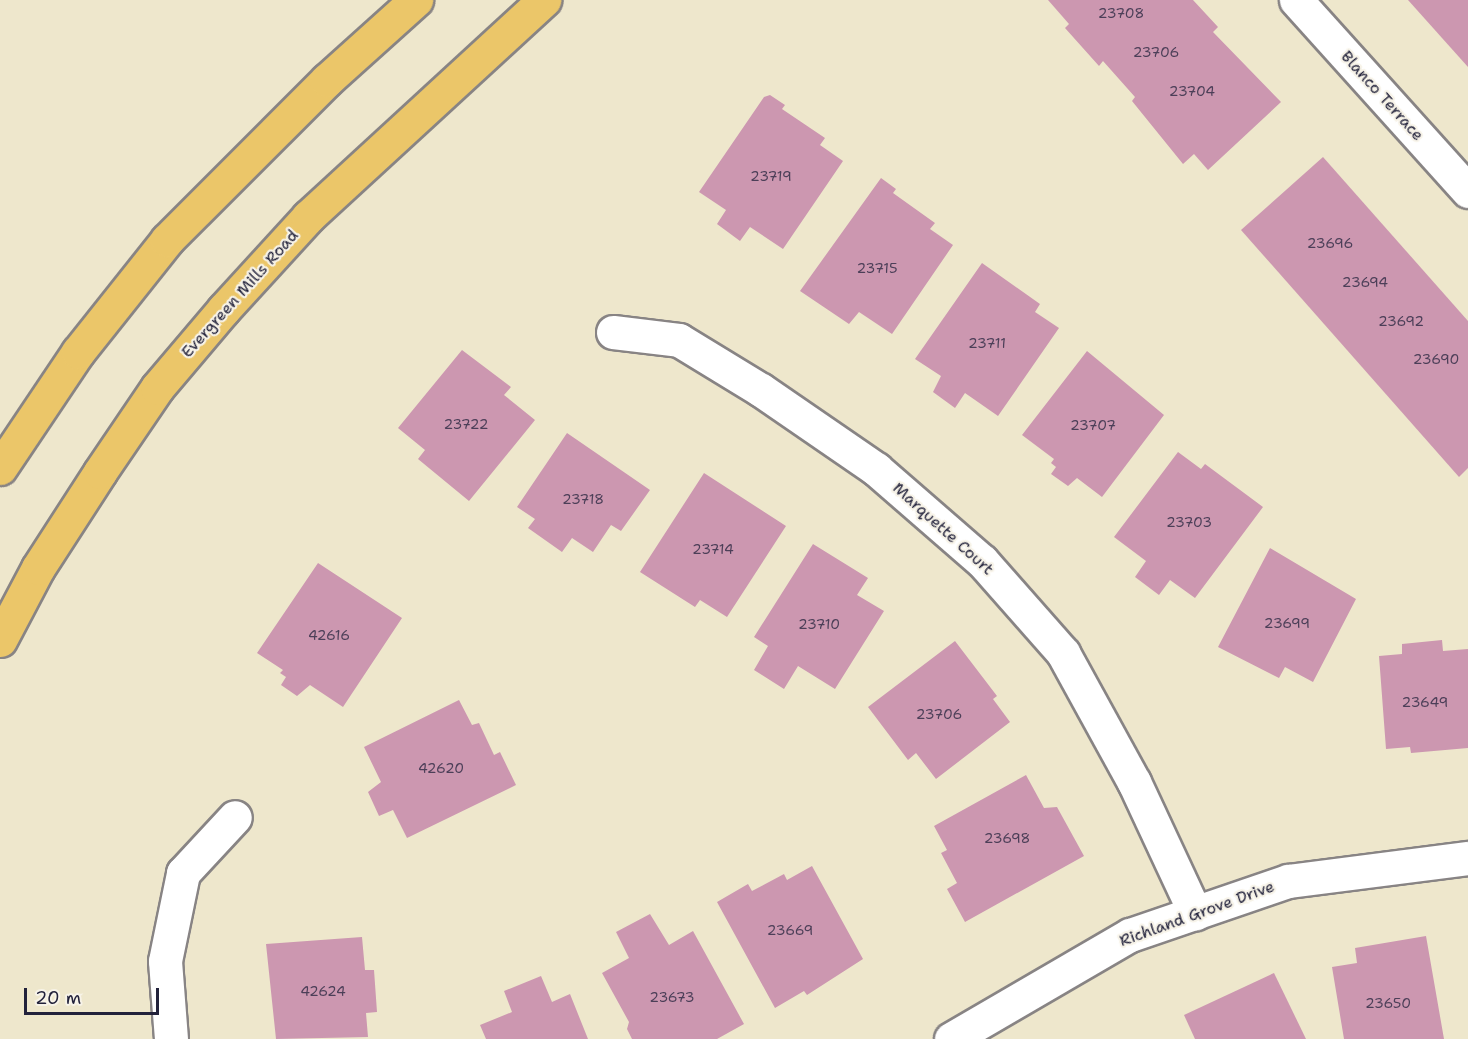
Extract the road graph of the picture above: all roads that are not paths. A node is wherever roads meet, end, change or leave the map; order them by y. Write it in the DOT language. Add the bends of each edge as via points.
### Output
graph roads {
  1 [pos="416,0"];
  2 [pos="544,0"];
  3 [pos="1296,0"];
  4 [pos="1468,191"];
  5 [pos="613,332"];
  6 [pos="0,468"];
  7 [pos="0,640"];
  8 [pos="236,817"];
  9 [pos="1468,858"];
  10 [pos="1195,913"];
  11 [pos="171,1039"];
  12 [pos="951,1039"];
  1 -- 6 [label="main road" via="327,80 167,240 78,352"];
  2 -- 7 [label="main road, Evergreen Mills Road" via="309,217 157,388 38,568"];
  3 -- 4 [label="street, Blanco Terrace"];
  5 -- 10 [label="street, Marquette Court" via="679,340 761,390 876,469 982,561 1063,653 1134,782"];
  8 -- 11 [label="street" via="183,873 165,960"];
  9 -- 10 [label="street, Richland Grove Drive" via="1288,881"];
  10 -- 12 [label="street, Richland Grove Drive" via="1130,935"];
}
